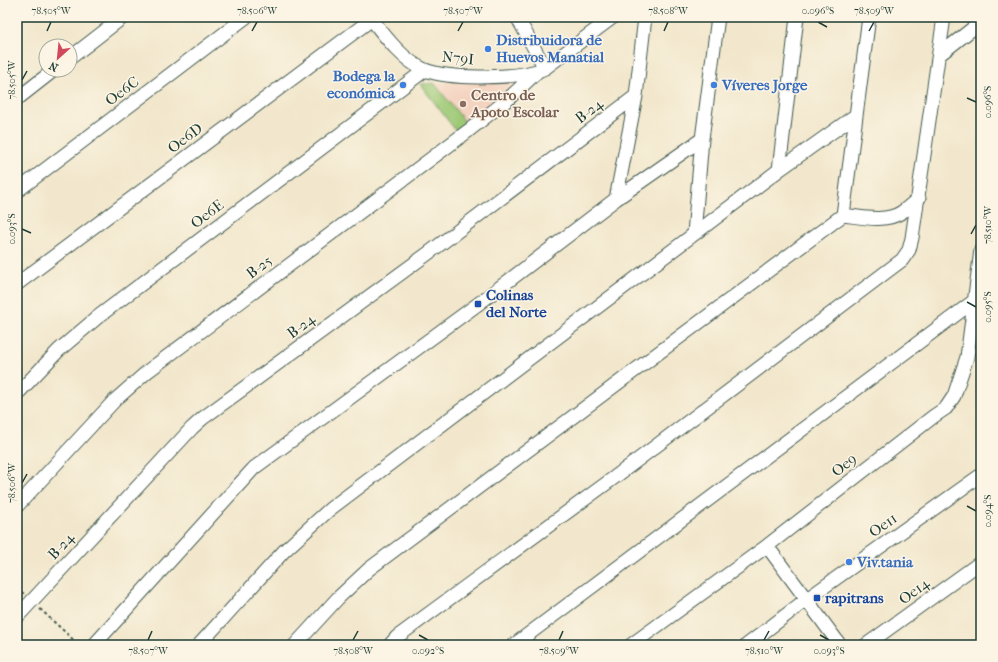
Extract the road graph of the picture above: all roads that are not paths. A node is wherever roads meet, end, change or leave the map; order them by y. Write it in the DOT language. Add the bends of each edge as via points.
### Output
graph roads {
  1 [pos="123,17"];
  2 [pos="246,17"];
  3 [pos="517,17"];
  4 [pos="613,17"];
  5 [pos="645,17"];
  6 [pos="718,17"];
  7 [pos="797,17"];
  8 [pos="869,17"];
  9 [pos="944,17"];
  10 [pos="371,18"];
  11 [pos="981,22"];
  12 [pos="78,52"];
  13 [pos="939,55"];
  14 [pos="425,70"];
  15 [pos="541,70"];
  16 [pos="44,78"];
  17 [pos="636,96"];
  18 [pos="17,99"];
  19 [pos="856,115"];
  20 [pos="702,139"];
  21 [pos="779,170"];
  22 [pos="17,191"];
  23 [pos="919,198"];
  24 [pos="616,199"];
  25 [pos="843,215"];
  26 [pos="694,234"];
  27 [pos="981,250"];
  28 [pos="17,284"];
  29 [pos="974,301"];
  30 [pos="17,394"];
  31 [pos="981,475"];
  32 [pos="17,506"];
  33 [pos="767,546"];
  34 [pos="981,562"];
  35 [pos="806,599"];
  36 [pos="17,617"];
  37 [pos="94,645"];
  38 [pos="199,645"];
  39 [pos="296,645"];
  40 [pos="390,645"];
  41 [pos="514,645"];
  42 [pos="631,645"];
  43 [pos="747,645"];
  44 [pos="840,645"];
  45 [pos="866,645"];
  1 -- 12 [label="street"];
  2 -- 22 [label="street, Oe6C"];
  3 -- 15 [label="street"];
  4 -- 15 [label="street, B-25"];
  5 -- 17 [label="street"];
  6 -- 20 [label="street"];
  7 -- 21 [label="street"];
  8 -- 19 [label="street"];
  9 -- 13 [label="street"];
  10 -- 14 [label="street" via="402,54"];
  10 -- 28 [label="street, Oe6D"];
  11 -- 13 [label="street"];
  13 -- 23 [label="street"];
  14 -- 15 [label="street, N79I" via="461,76 525,74"];
  14 -- 30 [label="street, Oe6E" via="99,316 59,350"];
  15 -- 32 [label="street, B-25" via="468,131 148,371 114,401"];
  16 -- 18 [label="street"];
  17 -- 24 [label="street"];
  17 -- 36 [label="street, B-24" via="430,252 203,418"];
  19 -- 21 [label="street"];
  19 -- 25 [label="street"];
  20 -- 24 [label="street"];
  20 -- 26 [label="street"];
  21 -- 26 [label="street"];
  23 -- 25 [label="street" via="893,217"];
  23 -- 40 [label="street" via="909,250 891,270 397,637"];
  24 -- 37 [label="street" via="254,468"];
  25 -- 39 [label="street" via="369,569 338,598"];
  26 -- 38 [label="street" via="330,509 284,551"];
  27 -- 29 [label="street, Oe9"];
  29 -- 33 [label="street, Oe9" via="968,357 954,396 946,408"];
  29 -- 41 [label="street"];
  31 -- 35 [label="street, Oe11"];
  33 -- 35 [label="street"];
  33 -- 42 [label="street, Oe9"];
  34 -- 45 [label="street, Oe14"];
  35 -- 43 [label="street, Oe11"];
  35 -- 44 [label="street"];
}
